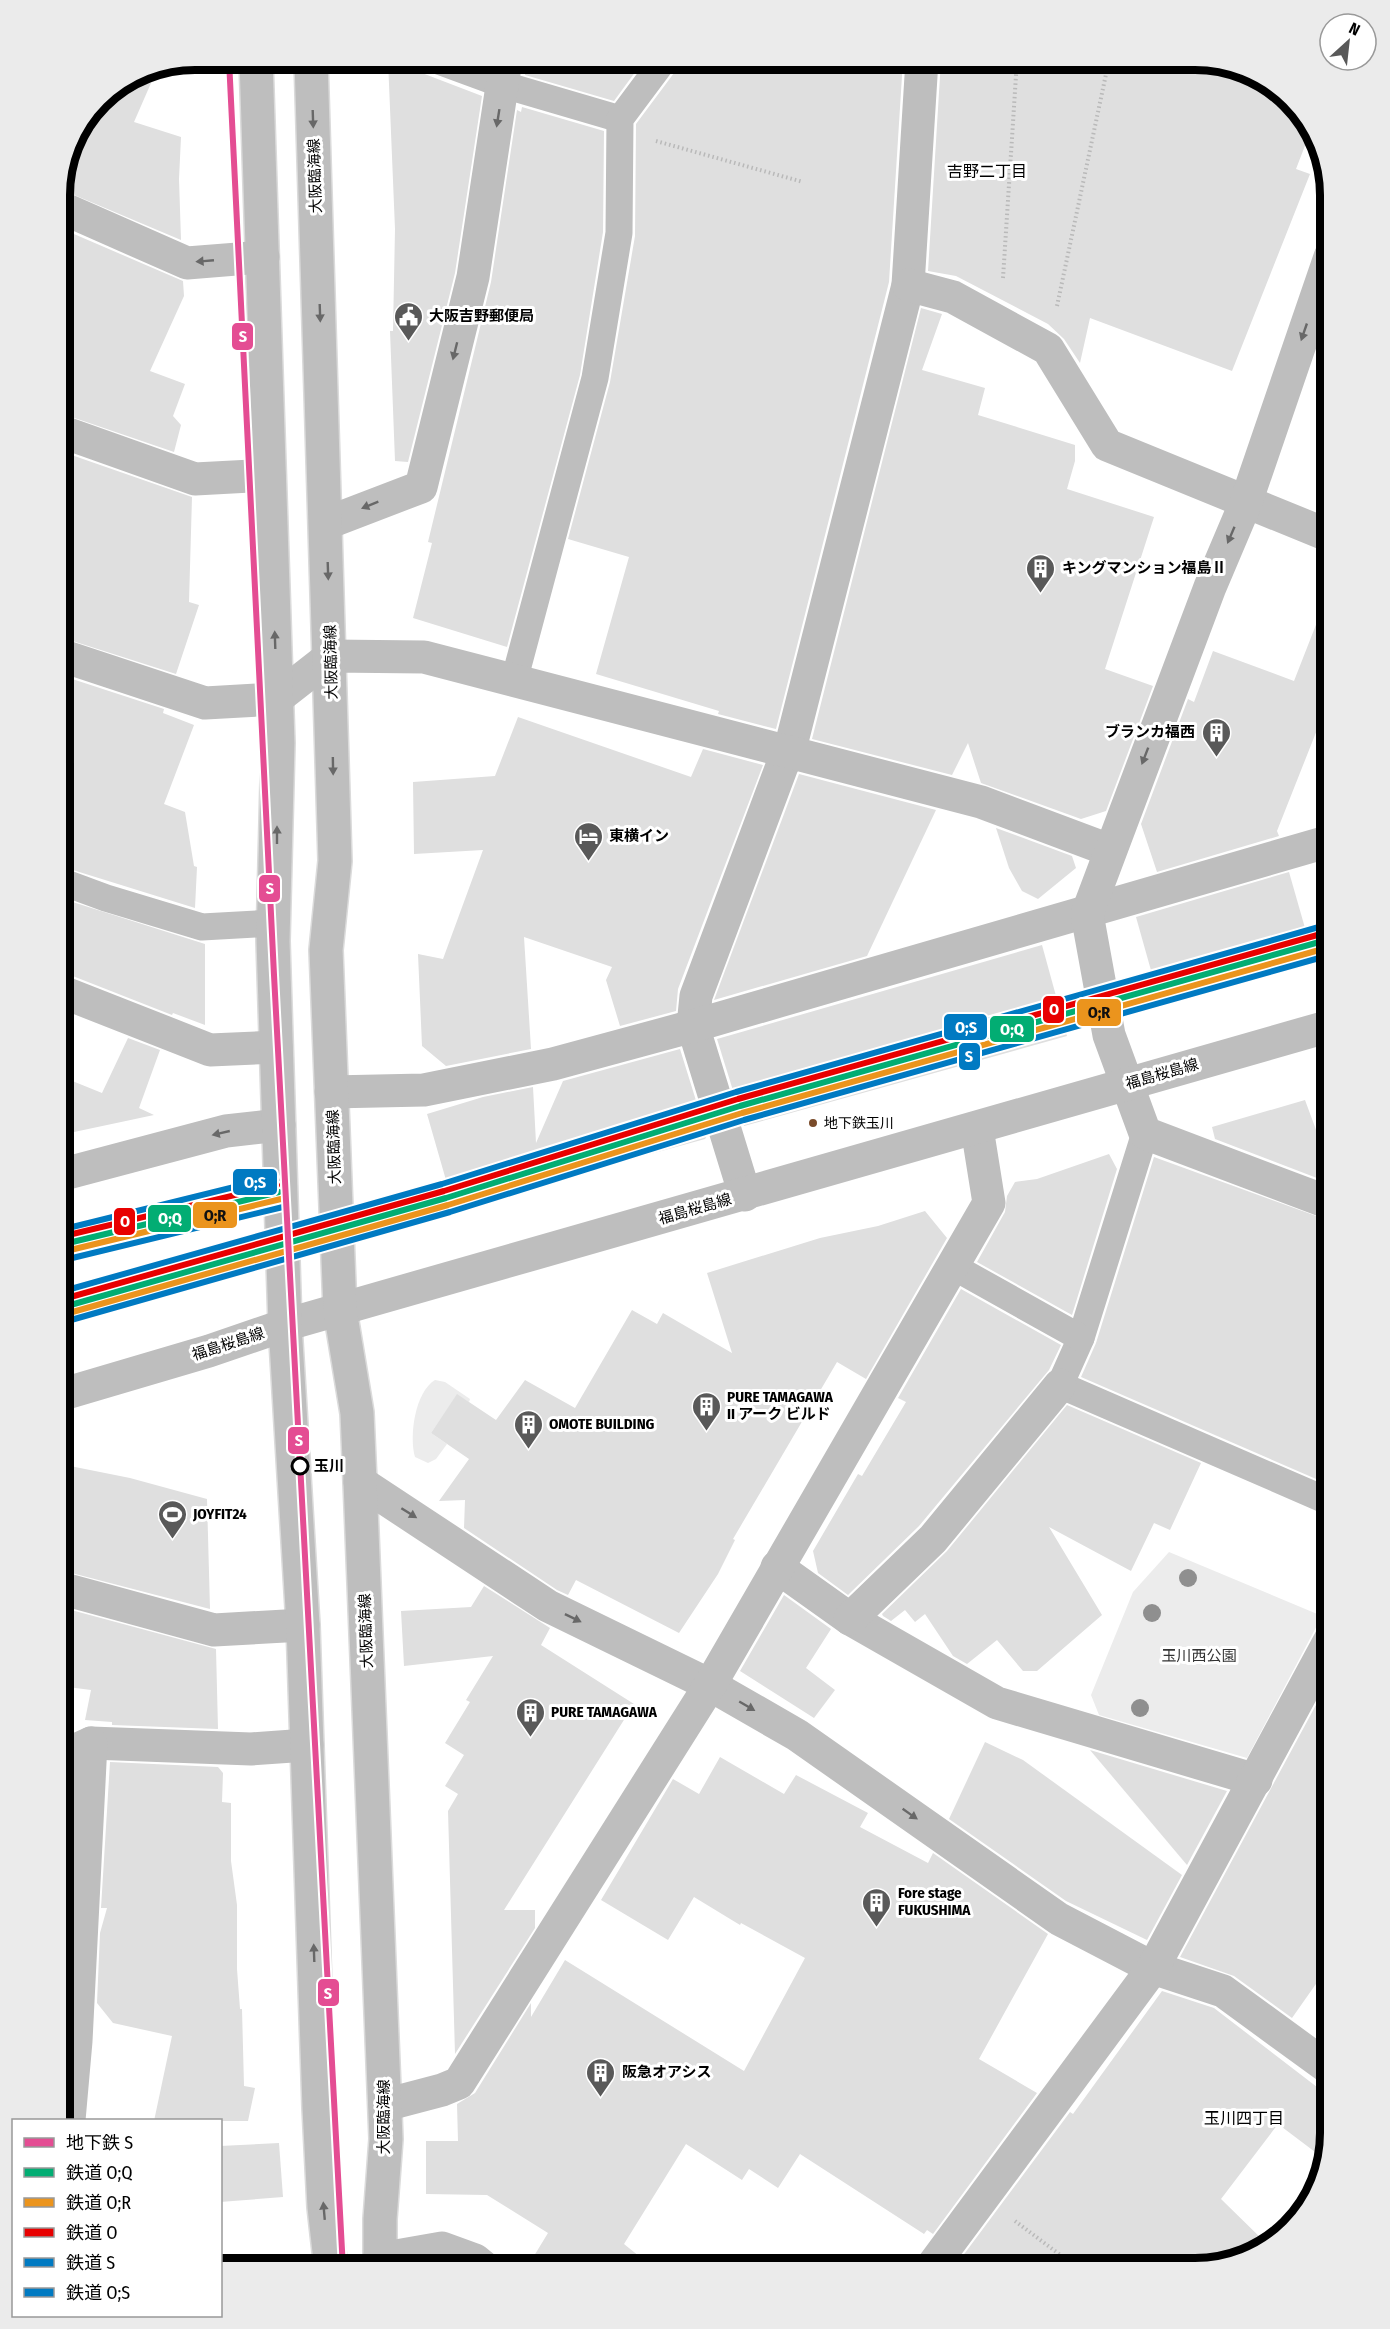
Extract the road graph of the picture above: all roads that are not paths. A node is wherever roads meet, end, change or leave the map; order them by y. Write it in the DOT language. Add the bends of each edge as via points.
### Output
graph roads {
  1 [pos="256,70"];
  2 [pos="311,70"];
  3 [pos="656,70"];
  4 [pos="921,71"];
  5 [pos="505,73"];
  6 [pos="620,118"];
  7 [pos="71,212"];
  8 [pos="263,257"];
  9 [pos="908,285"];
  10 [pos="1320,286"];
  11 [pos="71,435"];
  12 [pos="269,475"];
  13 [pos="1246,502"];
  14 [pos="327,523"];
  15 [pos="1320,532"];
  16 [pos="331,656"];
  17 [pos="71,659"];
  18 [pos="513,681"];
  19 [pos="276,699"];
  20 [pos="789,753"];
  21 [pos="1320,844"];
  22 [pos="1109,850"];
  23 [pos="71,885"];
  24 [pos="1087,914"];
  25 [pos="274,923"];
  26 [pos="71,996"];
  27 [pos="693,1026"];
  28 [pos="1320,1029"];
  29 [pos="276,1047"];
  30 [pos="1126,1084"];
  31 [pos="331,1092"];
  32 [pos="279,1125"];
  33 [pos="977,1128"];
  34 [pos="1145,1133"];
  35 [pos="70,1172"];
  36 [pos="745,1195"];
  37 [pos="1320,1199"];
  38 [pos="954,1267"];
  39 [pos="340,1310"];
  40 [pos="285,1325"];
  41 [pos="1081,1338"];
  42 [pos="1060,1385"];
  43 [pos="70,1392"];
  44 [pos="360,1482"];
  45 [pos="1320,1498"];
  46 [pos="777,1567"];
  47 [pos="70,1591"];
  48 [pos="850,1619"];
  49 [pos="303,1625"];
  50 [pos="1320,1659"];
  51 [pos="710,1685"];
  52 [pos="91,1743"];
  53 [pos="307,1745"];
  54 [pos="70,1752"];
  55 [pos="1256,1780"];
  56 [pos="1153,1968"];
  57 [pos="1320,2062"];
  58 [pos="385,2105"];
  59 [pos="70,2109"];
  60 [pos="330,2258"];
  61 [pos="380,2258"];
  62 [pos="403,2258"];
  63 [pos="470,2258"];
  64 [pos="938,2258"];
  1 -- 8 [label="street"];
  2 -- 14 [label="street, 大阪臨海線, one-way"];
  3 -- 6 [label="lane"];
  4 -- 9 [label="street"];
  5 -- 6 [label="lane"];
  5 -- 14 [label="street, one-way" via="473,277 421,487"];
  6 -- 18 [label="lane" via="619,233 595,378"];
  8 -- 7 [label="street, one-way" via="187,263"];
  8 -- 12 [label="street"];
  9 -- 13 [label="street" via="953,297 1048,349 1107,445"];
  9 -- 20 [label="street"];
  10 -- 13 [label="street, one-way"];
  11 -- 12 [label="street" via="195,480"];
  19 -- 12 [label="street, one-way"];
  13 -- 15 [label="street"];
  13 -- 22 [label="street, one-way"];
  14 -- 16 [label="street, 大阪臨海線, one-way"];
  16 -- 18 [label="street" via="424,657"];
  16 -- 19 [label="street"];
  16 -- 31 [label="street, 大阪臨海線, one-way" via="335,861 326,950"];
  17 -- 19 [label="street" via="205,703"];
  18 -- 20 [label="street"];
  25 -- 19 [label="street, one-way"];
  20 -- 22 [label="street" via="981,802"];
  20 -- 27 [label="street" via="696,996"];
  21 -- 24 [label="street"];
  22 -- 24 [label="street"];
  23 -- 25 [label="lane" via="202,927"];
  24 -- 27 [label="street"];
  24 -- 30 [label="street" via="1109,1035"];
  25 -- 29 [label="street"];
  26 -- 29 [label="street" via="210,1050"];
  27 -- 31 [label="street" via="553,1064 424,1090"];
  27 -- 36 [label="street"];
  28 -- 30 [label="street, 福島桜島線"];
  29 -- 32 [label="street"];
  30 -- 33 [label="street, 福島桜島線"];
  30 -- 34 [label="street"];
  31 -- 39 [label="street, 大阪臨海線"];
  32 -- 35 [label="street, one-way" via="226,1131"];
  32 -- 40 [label="street"];
  33 -- 36 [label="street, 福島桜島線"];
  33 -- 38 [label="street" via="989,1203"];
  34 -- 37 [label="street"];
  34 -- 41 [label="lane"];
  36 -- 39 [label="street, 福島桜島線"];
  38 -- 41 [label="lane"];
  38 -- 46 [label="street"];
  39 -- 40 [label="street, 福島桜島線"];
  39 -- 44 [label="street, 大阪臨海線" via="357,1413"];
  40 -- 43 [label="street, 福島桜島線" via="209,1352"];
  40 -- 49 [label="street"];
  41 -- 42 [label="lane"];
  42 -- 45 [label="lane"];
  42 -- 48 [label="street" via="933,1539"];
  44 -- 51 [label="street, one-way" via="548,1606"];
  44 -- 58 [label="street, 大阪臨海線"];
  46 -- 48 [label="street"];
  46 -- 51 [label="street"];
  47 -- 49 [label="street" via="214,1630"];
  48 -- 55 [label="street" via="998,1703"];
  49 -- 53 [label="street"];
  50 -- 55 [label="street"];
  51 -- 56 [label="street, one-way" via="797,1735 1059,1918"];
  51 -- 58 [label="street" via="459,2083"];
  52 -- 53 [label="street" via="251,1749"];
  52 -- 54 [label="street"];
  52 -- 59 [label="street"];
  60 -- 53 [label="street, one-way" via="319,2108"];
  55 -- 56 [label="street"];
  56 -- 57 [label="street" via="1223,1991"];
  56 -- 64 [label="street"];
  58 -- 61 [label="street, 大阪臨海線"];
  62 -- 63 [label="street" via="442,2248"];
}
